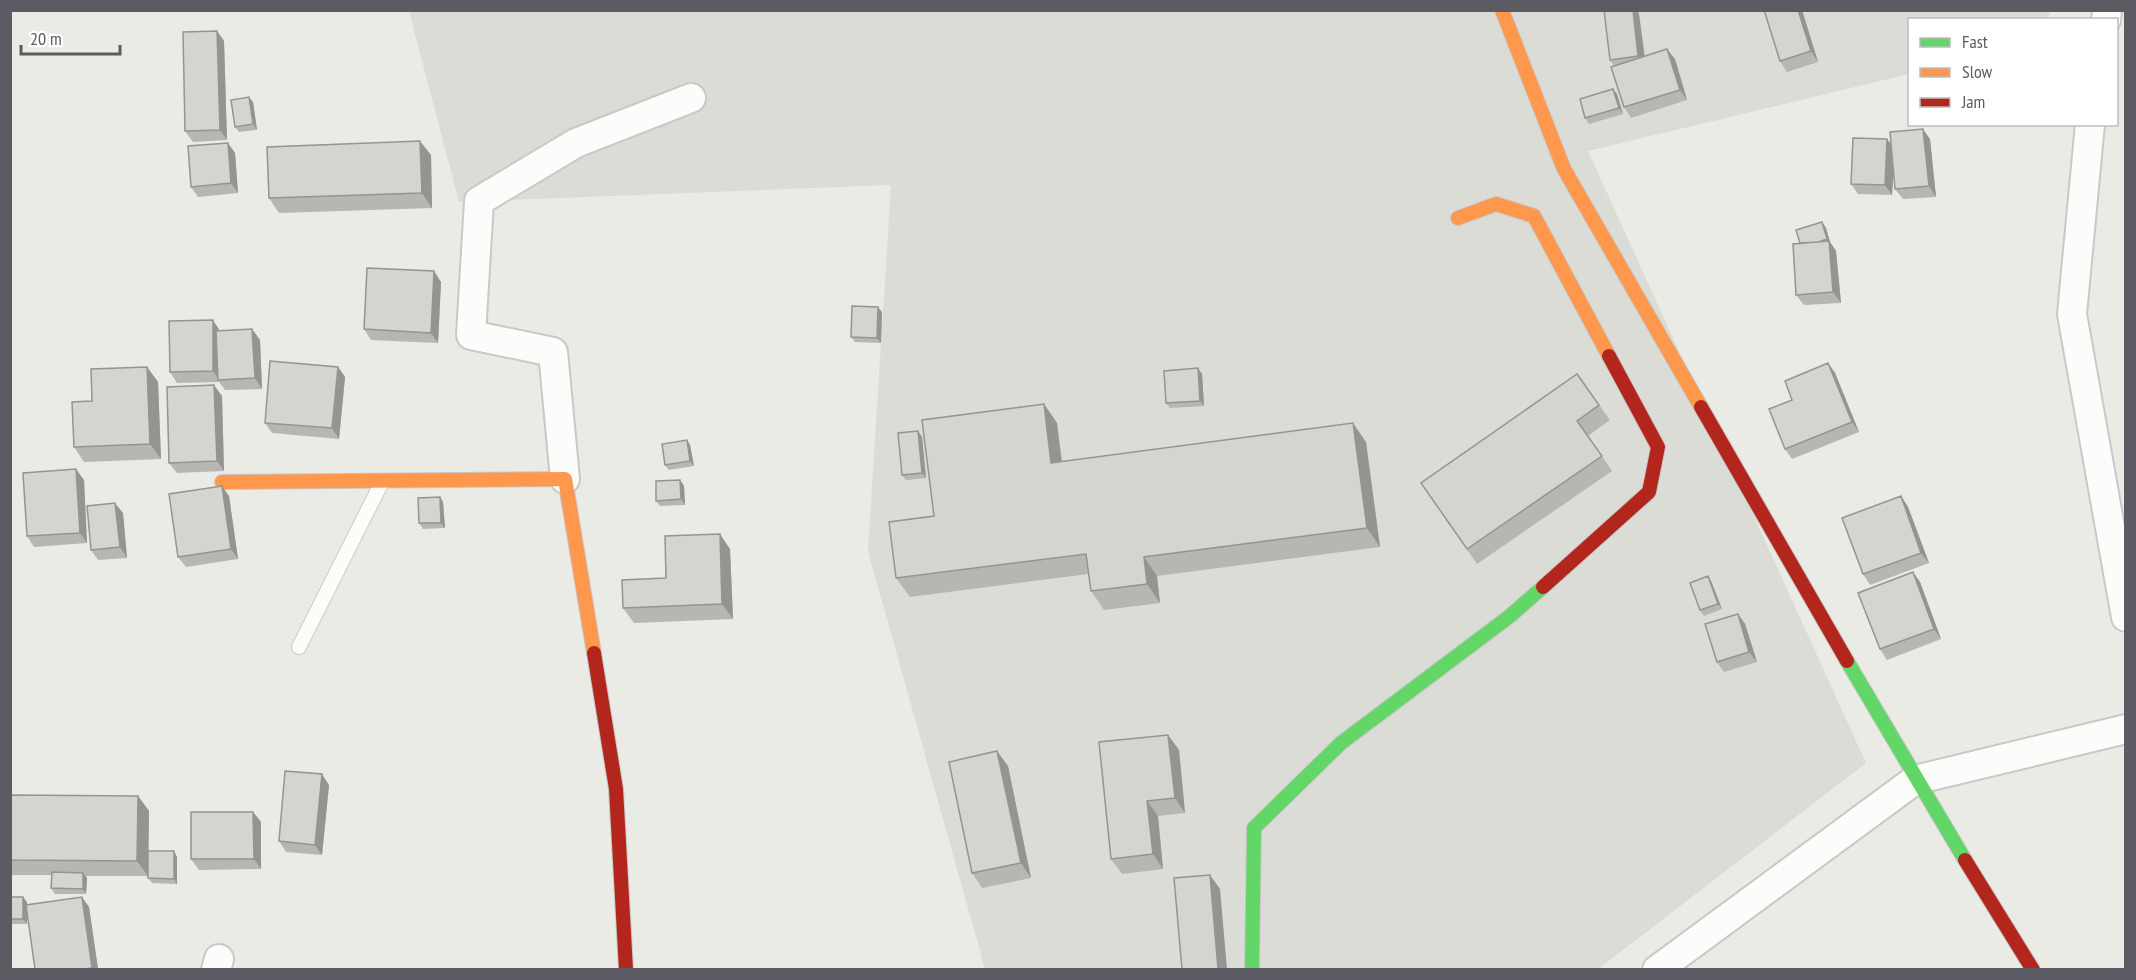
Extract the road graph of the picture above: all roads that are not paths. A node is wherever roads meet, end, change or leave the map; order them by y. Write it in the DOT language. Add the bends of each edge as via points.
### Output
graph roads {
  1 [pos="1502,10"];
  2 [pos="691,98"];
  3 [pos="2090,126"];
  4 [pos="1458,218"];
  5 [pos="565,479"];
  6 [pos="383,480"];
  7 [pos="222,482"];
  8 [pos="2126,617"];
  9 [pos="299,646"];
  10 [pos="2126,729"];
  11 [pos="1915,780"];
  12 [pos="626,969"];
  13 [pos="1252,969"];
  14 [pos="1658,969"];
  15 [pos="2033,969"];
  1 -- 11 [label="street" via="1564,169"];
  2 -- 5 [label="street" via="576,143 478,201 471,334 553,352"];
  3 -- 8 [label="street" via="2072,314"];
  4 -- 13 [label="street" via="1496,204 1534,216 1658,447 1649,492 1510,616 1341,743 1254,828"];
  5 -- 6 [label="street"];
  5 -- 12 [label="street" via="616,789"];
  6 -- 7 [label="street"];
  6 -- 9 [label="lane"];
  10 -- 11 [label="street"];
  11 -- 14 [label="street"];
  11 -- 15 [label="street"];
}
